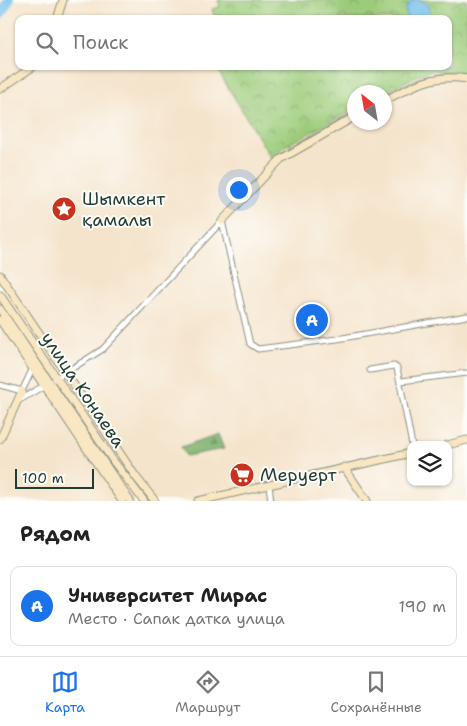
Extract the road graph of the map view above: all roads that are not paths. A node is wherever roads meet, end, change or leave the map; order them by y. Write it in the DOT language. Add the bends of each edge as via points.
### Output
graph roads {
  1 [pos="63,0"];
  2 [pos="58,15"];
  3 [pos="28,70"];
  4 [pos="467,79"];
  5 [pos="0,89"];
  6 [pos="392,97"];
  7 [pos="347,121"];
  8 [pos="222,221"];
  9 [pos="0,275"];
  10 [pos="0,295"];
  11 [pos="0,309"];
  12 [pos="467,316"];
  13 [pos="0,320"];
  14 [pos="32,368"];
  15 [pos="370,370"];
  16 [pos="66,372"];
  17 [pos="467,373"];
  18 [pos="401,381"];
  19 [pos="50,382"];
  20 [pos="0,385"];
  21 [pos="22,391"];
  22 [pos="17,402"];
  23 [pos="0,439"];
  24 [pos="467,440"];
  25 [pos="411,441"];
  26 [pos="452,444"];
  27 [pos="407,453"];
  28 [pos="344,467"];
  29 [pos="268,486"];
  30 [pos="122,501"];
  31 [pos="130,501"];
  32 [pos="144,501"];
  33 [pos="154,501"];
  34 [pos="198,501"];
  35 [pos="271,501"];
  36 [pos="367,501"];
  1 -- 2 [label="main road"];
  3 -- 5 [label="main road"];
  4 -- 6 [label="main road" via="452,76 433,78"];
  7 -- 8 [label="main road" via="281,159"];
  8 -- 12 [label="street" via="250,344 258,350"];
  8 -- 16 [label="street" via="103,349"];
  9 -- 16 [label="main road, улица Конаева"];
  10 -- 19 [label="main road, улица Конаева"];
  11 -- 19 [label="main road, улица Конаева"];
  13 -- 14 [label="main road"];
  14 -- 19 [label="main road"];
  14 -- 21 [label="street"];
  15 -- 18 [label="street" via="395,366"];
  16 -- 19 [label="street"];
  16 -- 33 [label="main road, улица Конаева"];
  17 -- 18 [label="street"];
  18 -- 25 [label="street"];
  19 -- 22 [label="street"];
  19 -- 30 [label="main road"];
  19 -- 31 [label="main road, улица Конаева"];
  19 -- 32 [label="main road, улица Конаева"];
  20 -- 21 [label="street"];
  21 -- 22 [label="main road"];
  22 -- 23 [label="main road"];
  24 -- 26 [label="main road"];
  27 -- 28 [label="main road"];
  28 -- 29 [label="main road"];
  28 -- 36 [label="main road"];
  29 -- 34 [label="main road"];
  29 -- 35 [label="street"];
}
